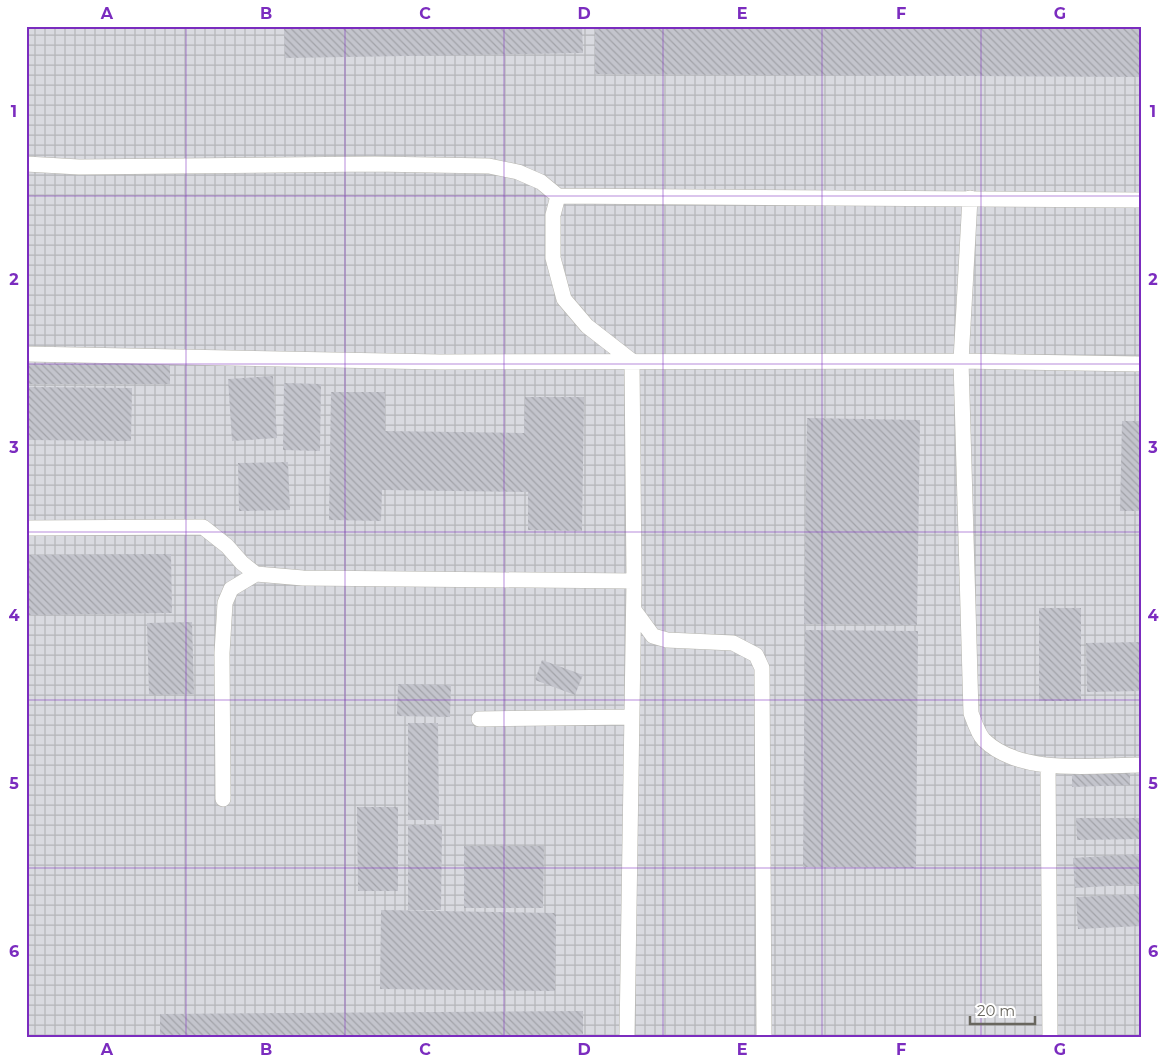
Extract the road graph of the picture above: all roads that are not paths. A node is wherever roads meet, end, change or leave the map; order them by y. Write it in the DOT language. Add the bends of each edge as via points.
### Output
graph roads {
  1 [pos="26,164"];
  2 [pos="558,196"];
  3 [pos="970,198"];
  4 [pos="1141,200"];
  5 [pos="26,354"];
  6 [pos="632,361"];
  7 [pos="961,361"];
  8 [pos="1141,364"];
  9 [pos="26,528"];
  10 [pos="256,574"];
  11 [pos="634,581"];
  12 [pos="634,610"];
  13 [pos="632,717"];
  14 [pos="479,719"];
  15 [pos="1141,765"];
  16 [pos="1048,766"];
  17 [pos="223,798"];
  18 [pos="627,1037"];
  19 [pos="764,1037"];
  20 [pos="1050,1037"];
  1 -- 2 [label="lane" via="79,168 374,164 488,166 518,172 541,182"];
  2 -- 3 [label="lane"];
  2 -- 6 [label="lane" via="552,223 553,258 564,299 586,326"];
  3 -- 4 [label="lane"];
  3 -- 7 [label="lane"];
  5 -- 6 [label="lane" via="440,362"];
  6 -- 7 [label="lane"];
  6 -- 11 [label="lane"];
  7 -- 8 [label="lane"];
  7 -- 16 [label="lane" via="971,713 983,739 1004,755"];
  9 -- 10 [label="lane" via="203,527"];
  10 -- 11 [label="lane" via="303,578"];
  10 -- 17 [label="lane" via="231,588 224,603"];
  11 -- 12 [label="lane"];
  12 -- 13 [label="lane"];
  12 -- 19 [label="lane" via="653,636 667,640 733,643 756,655 762,668"];
  13 -- 14 [label="lane"];
  13 -- 18 [label="lane"];
  15 -- 16 [label="lane"];
  16 -- 20 [label="lane"];
}
